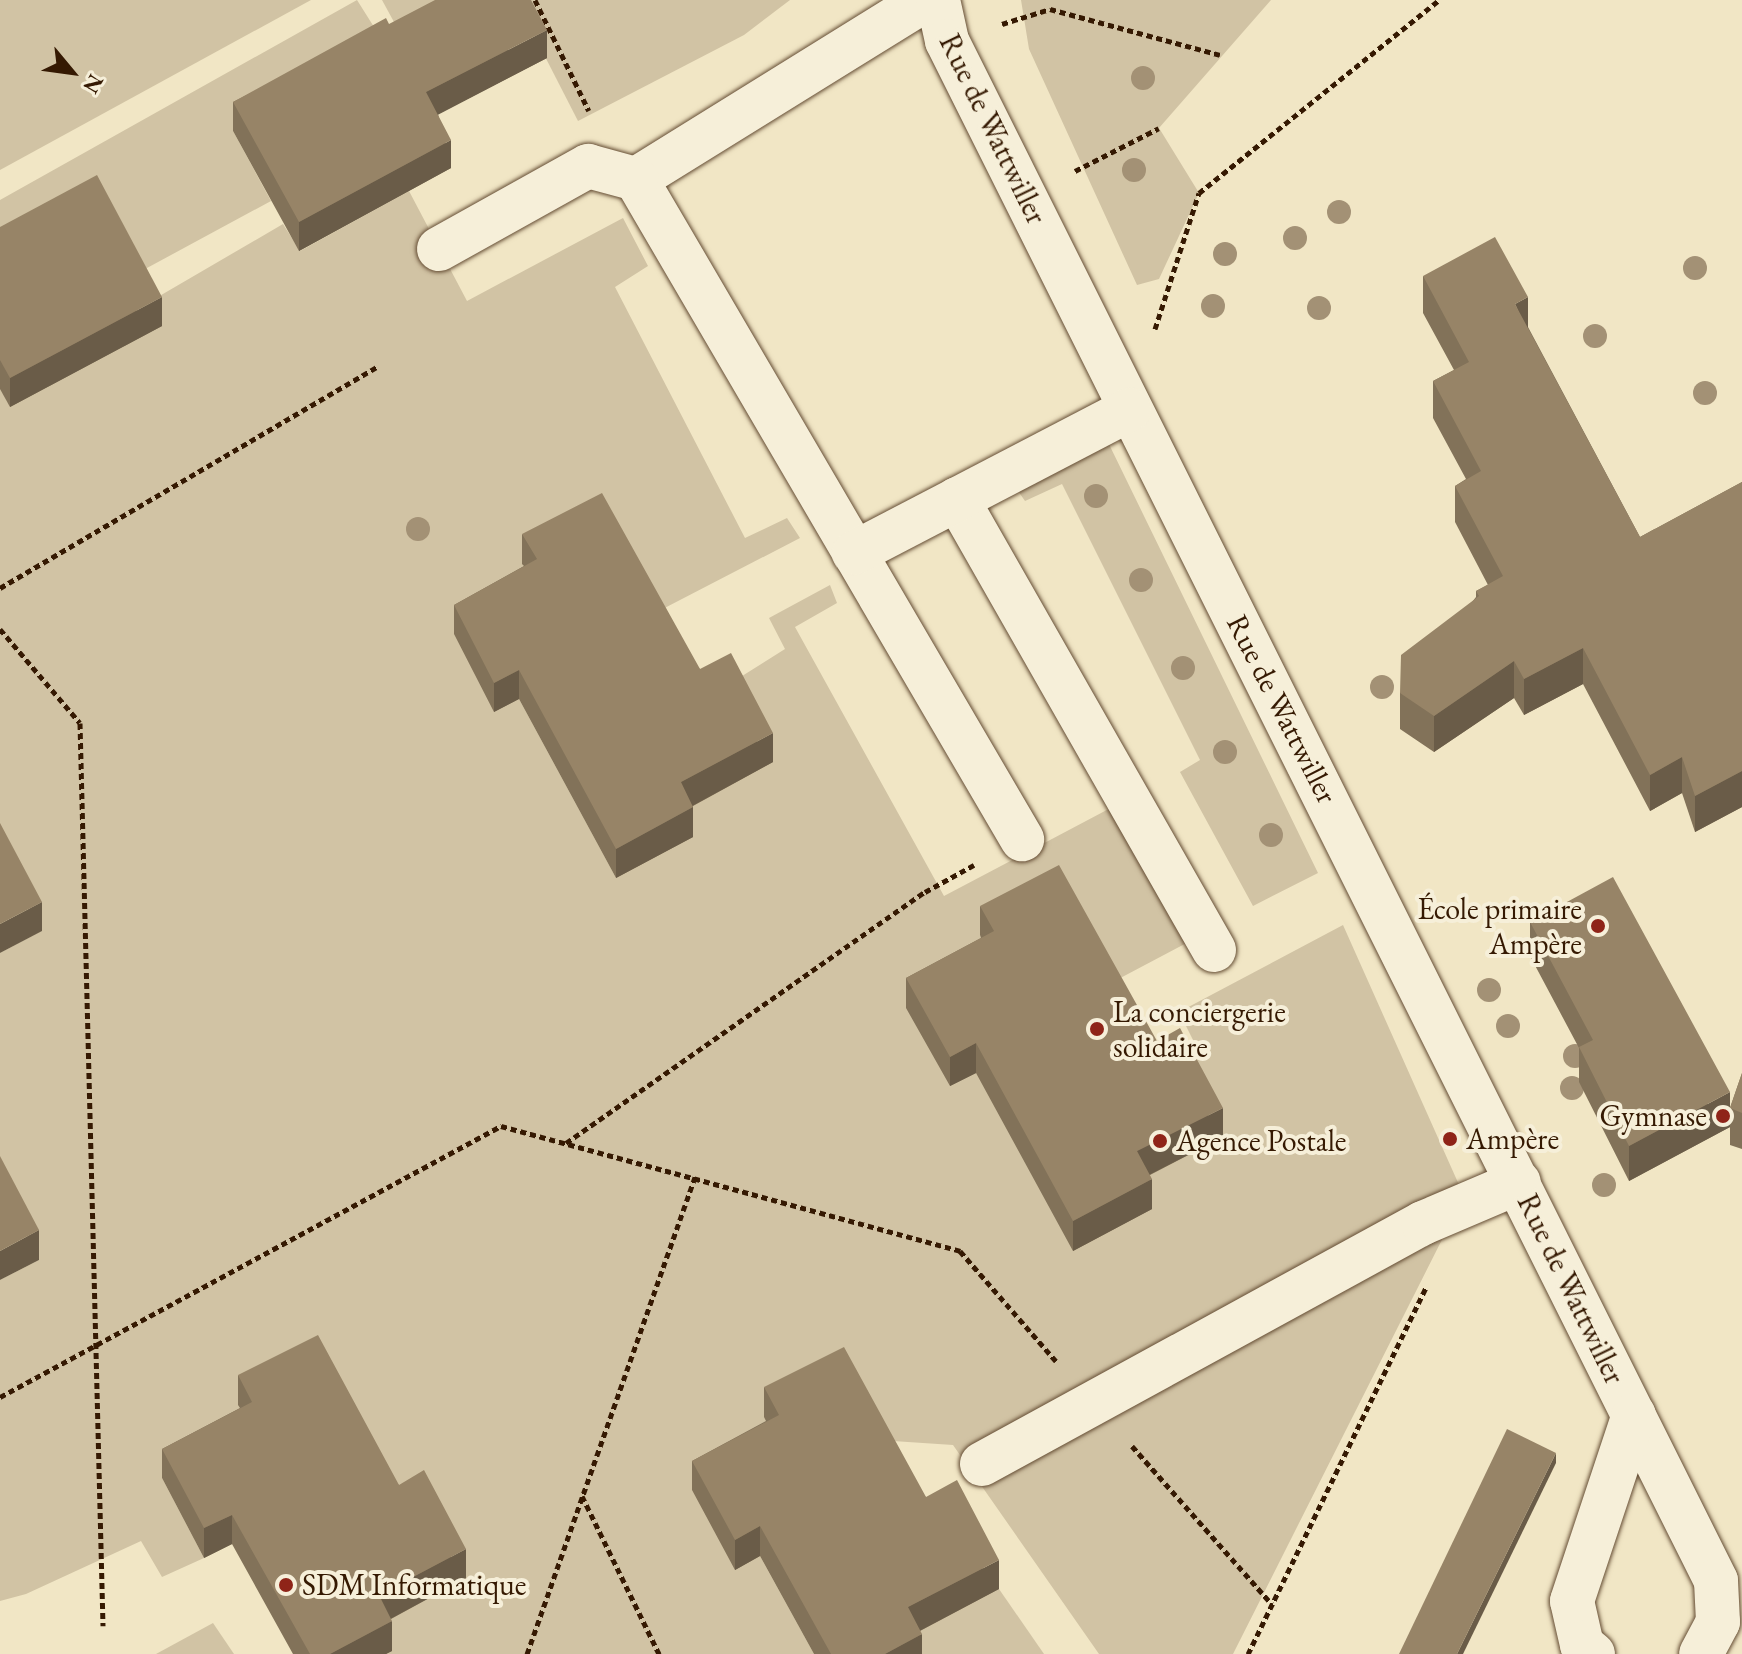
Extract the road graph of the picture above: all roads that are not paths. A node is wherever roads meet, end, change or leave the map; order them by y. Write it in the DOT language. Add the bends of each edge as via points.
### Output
graph roads {
  1 [pos="925,0"];
  2 [pos="943,21"];
  3 [pos="636,179"];
  4 [pos="439,249"];
  5 [pos="1129,410"];
  6 [pos="957,499"];
  7 [pos="854,553"];
  8 [pos="1022,839"];
  9 [pos="1214,950"];
  10 [pos="1519,1182"];
  11 [pos="1634,1415"];
  12 [pos="982,1464"];
  13 [pos="1593,1654"];
  14 [pos="1701,1654"];
  1 -- 3 [label="street"];
  2 -- 5 [label="street, Rue de Wattwiller"];
  3 -- 4 [label="street" via="588,166"];
  3 -- 7 [label="street"];
  5 -- 6 [label="street"];
  5 -- 10 [label="street, Rue de Wattwiller"];
  6 -- 7 [label="street"];
  6 -- 9 [label="street"];
  7 -- 8 [label="street"];
  10 -- 11 [label="street, Rue de Wattwiller"];
  10 -- 12 [label="street" via="1423,1223"];
  11 -- 13 [label="street, Rue de Wattwiller" via="1572,1601 1582,1645"];
  11 -- 14 [label="street, Rue de Wattwiller" via="1716,1581 1718,1622"];
}
